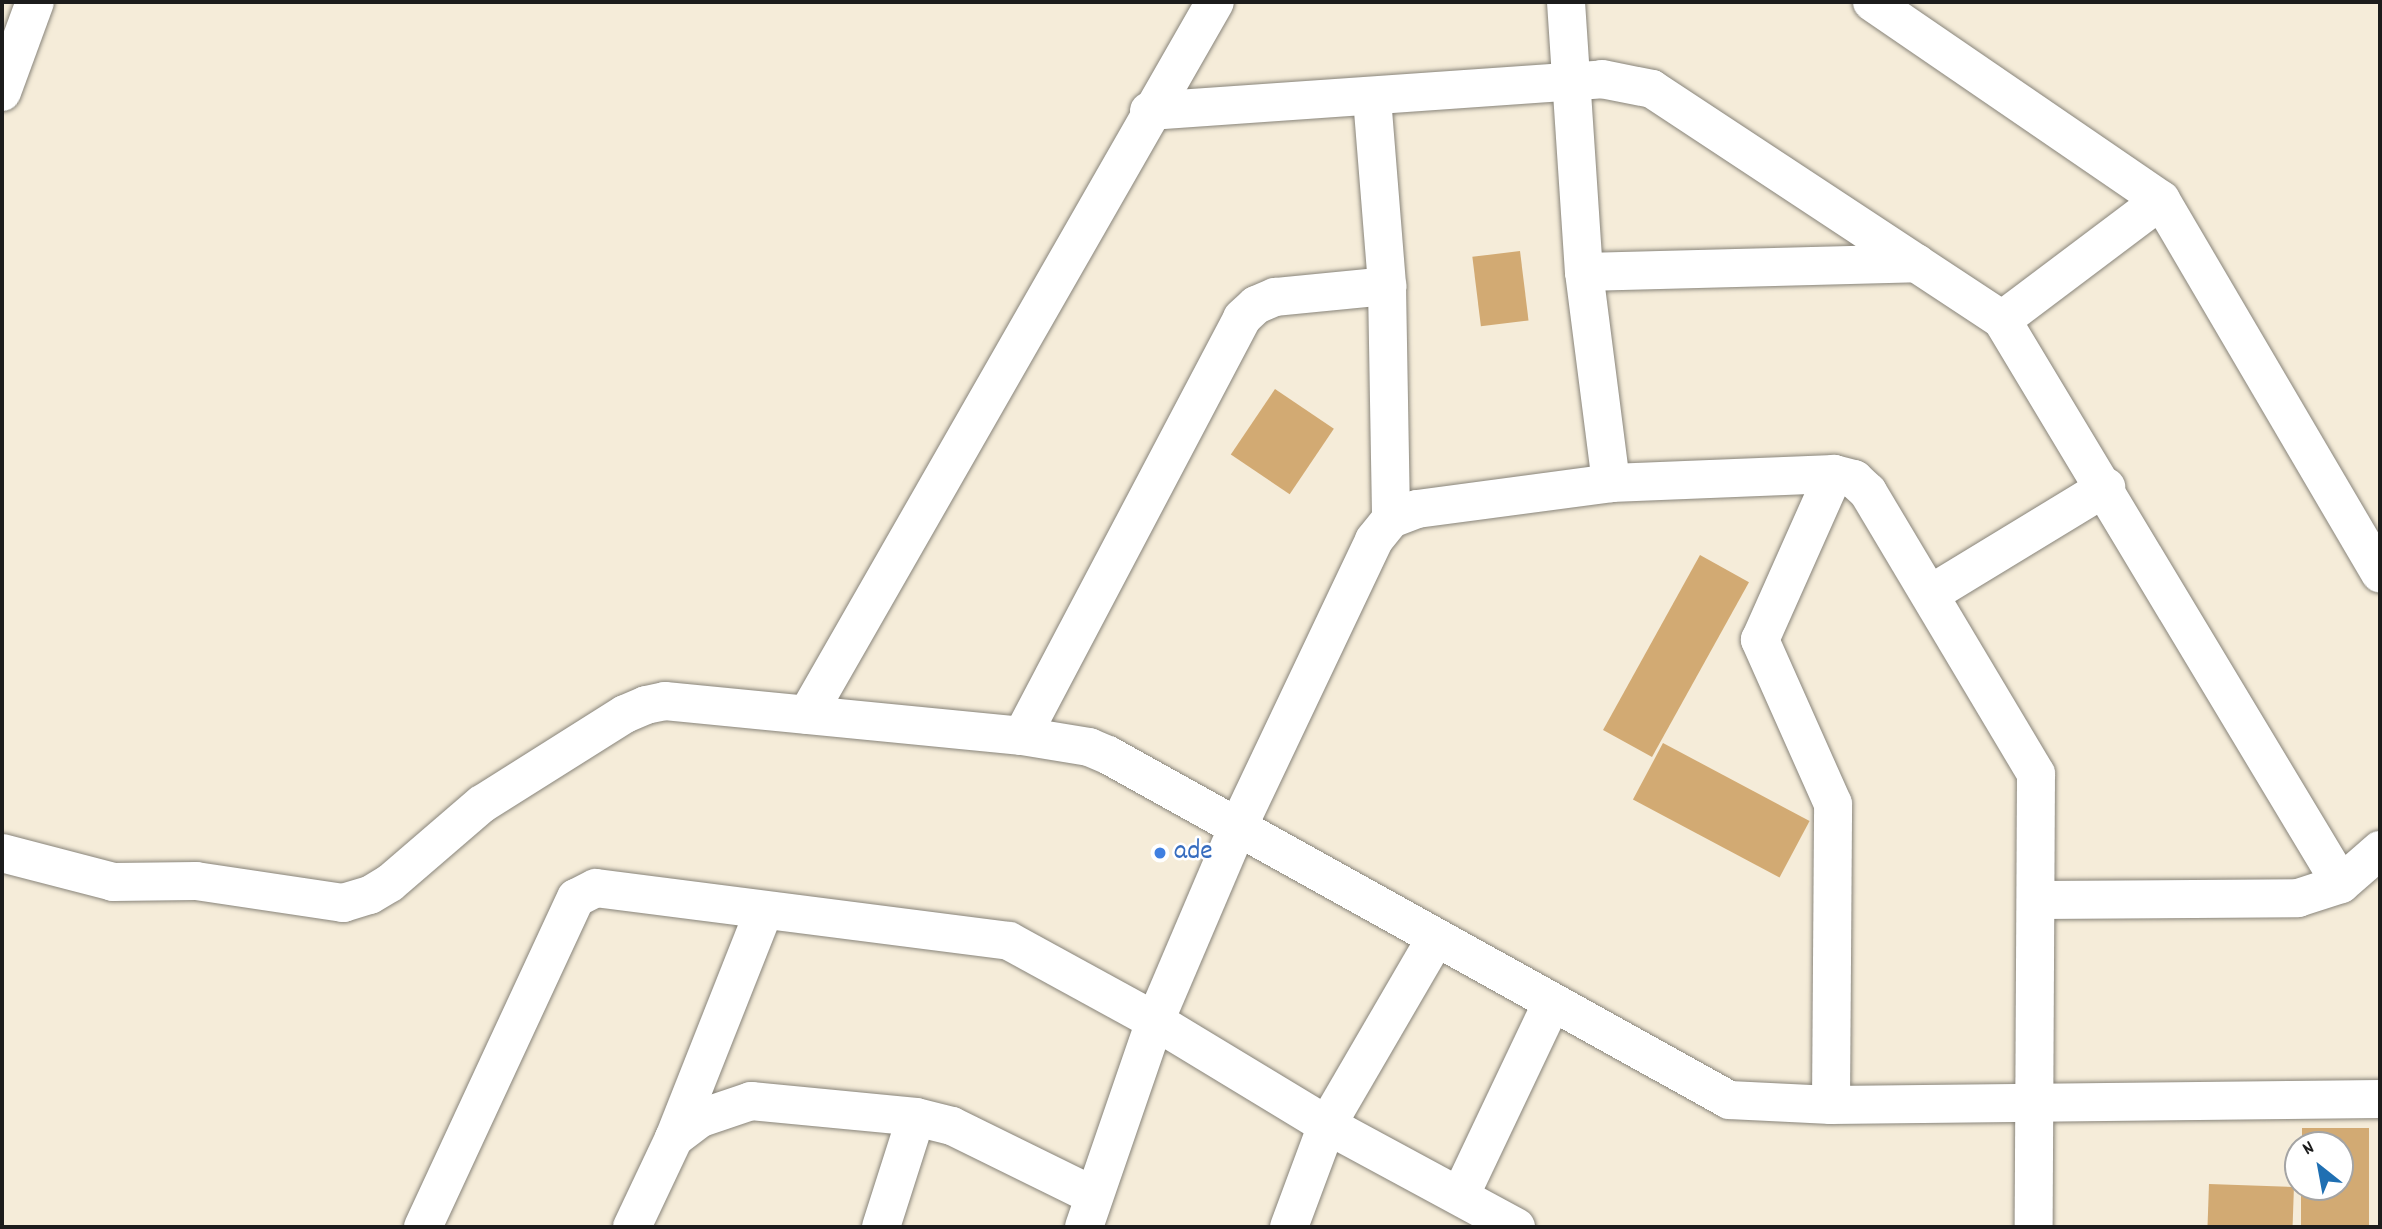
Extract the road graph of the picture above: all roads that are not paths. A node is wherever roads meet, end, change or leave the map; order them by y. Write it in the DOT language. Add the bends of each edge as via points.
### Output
graph roads {
  1 [pos="35,2"];
  2 [pos="1215,2"];
  3 [pos="1566,2"];
  4 [pos="1872,2"];
  5 [pos="1572,80"];
  6 [pos="2,92"];
  7 [pos="1373,98"];
  8 [pos="1149,111"];
  9 [pos="2161,200"];
  10 [pos="1917,263"];
  11 [pos="1584,272"];
  12 [pos="1387,286"];
  13 [pos="2002,320"];
  14 [pos="1834,474"];
  15 [pos="1611,483"];
  16 [pos="2106,487"];
  17 [pos="1391,519"];
  18 [pos="2380,574"];
  19 [pos="1932,593"];
  20 [pos="807,715"];
  21 [pos="1022,736"];
  22 [pos="1237,829"];
  23 [pos="2380,850"];
  24 [pos="2,853"];
  25 [pos="2341,884"];
  26 [pos="2039,900"];
  27 [pos="764,911"];
  28 [pos="1436,939"];
  29 [pos="1552,1002"];
  30 [pos="1155,1021"];
  31 [pos="2380,1098"];
  32 [pos="2035,1101"];
  33 [pos="1831,1105"];
  34 [pos="916,1117"];
  35 [pos="1327,1125"];
  36 [pos="674,1138"];
  37 [pos="1089,1211"];
  38 [pos="1485,1215"];
  39 [pos="423,1227"];
  40 [pos="632,1227"];
  41 [pos="881,1227"];
  42 [pos="1289,1227"];
  43 [pos="2034,1227"];
  1 -- 6 [label="street"];
  2 -- 8 [label="street"];
  3 -- 5 [label="street"];
  4 -- 9 [label="street"];
  5 -- 7 [label="street"];
  5 -- 10 [label="street" via="1628,81 1651,89"];
  5 -- 11 [label="street"];
  7 -- 8 [label="street"];
  7 -- 12 [label="street"];
  8 -- 20 [label="street"];
  9 -- 13 [label="street"];
  9 -- 18 [label="street"];
  10 -- 11 [label="street"];
  10 -- 13 [label="street"];
  11 -- 15 [label="street"];
  12 -- 17 [label="street"];
  12 -- 21 [label="street" via="1275,296 1242,318"];
  13 -- 16 [label="street"];
  14 -- 15 [label="street"];
  14 -- 19 [label="street" via="1854,479 1868,492"];
  14 -- 33 [label="street" via="1760,640 1833,804"];
  15 -- 17 [label="street" via="1417,509"];
  16 -- 19 [label="street"];
  16 -- 25 [label="street"];
  17 -- 22 [label="street" via="1374,540"];
  19 -- 26 [label="street" via="2036,774"];
  20 -- 21 [label="street"];
  20 -- 24 [label="street" via="665,701 625,714 482,804 390,883 344,903 196,881 113,882"];
  21 -- 22 [label="street" via="1089,747"];
  22 -- 28 [label="street"];
  22 -- 30 [label="street"];
  23 -- 25 [label="street"];
  25 -- 26 [label="street" via="2298,898"];
  26 -- 32 [label="street"];
  27 -- 30 [label="street" via="1009,941"];
  27 -- 36 [label="street"];
  27 -- 39 [label="street" via="596,888 581,892"];
  28 -- 29 [label="street"];
  28 -- 35 [label="street"];
  29 -- 33 [label="street" via="1730,1100"];
  29 -- 38 [label="street"];
  30 -- 35 [label="street"];
  30 -- 37 [label="street"];
  31 -- 32 [label="street"];
  32 -- 33 [label="street"];
  32 -- 43 [label="street"];
  34 -- 36 [label="street" via="751,1101 713,1112"];
  34 -- 37 [label="street" via="952,1126"];
  34 -- 41 [label="street"];
  35 -- 38 [label="street"];
  35 -- 42 [label="street"];
  36 -- 40 [label="street"];
}
